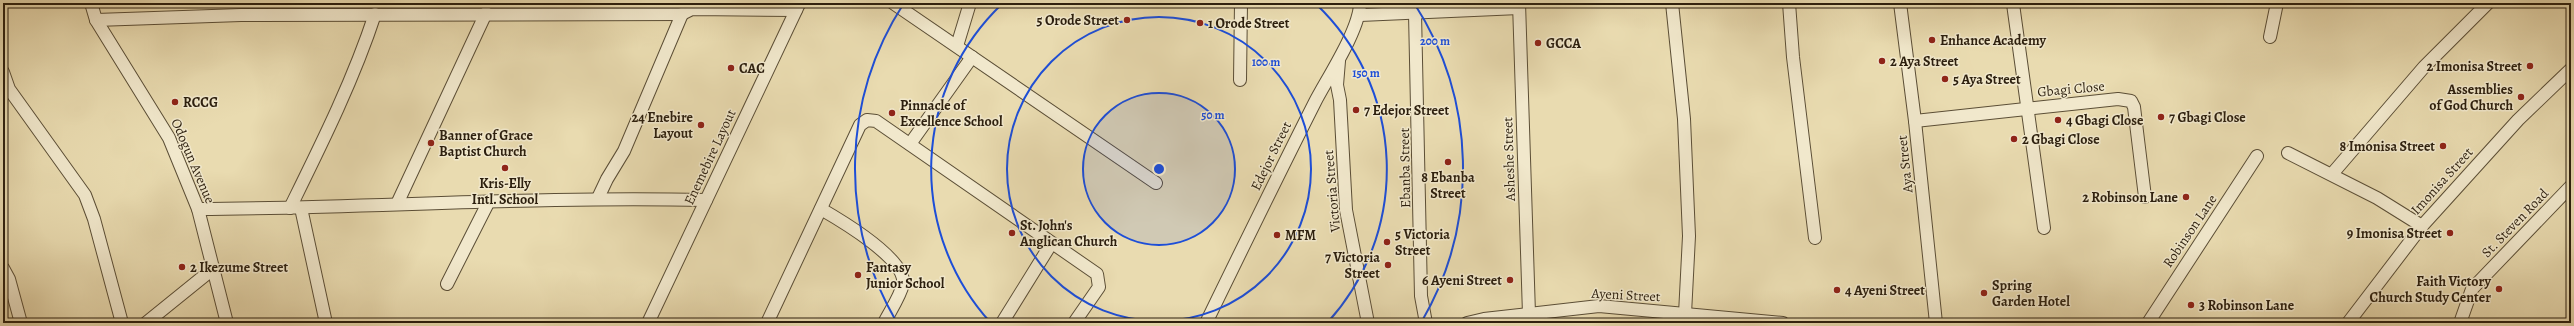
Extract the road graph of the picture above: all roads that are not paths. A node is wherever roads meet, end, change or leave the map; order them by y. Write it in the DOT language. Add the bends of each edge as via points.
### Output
graph roads {
  1 [pos="91,3"];
  2 [pos="893,3"];
  3 [pos="970,3"];
  4 [pos="1241,3"];
  5 [pos="1360,3"];
  6 [pos="1672,3"];
  7 [pos="1789,3"];
  8 [pos="1900,3"];
  9 [pos="2277,3"];
  10 [pos="2488,3"];
  11 [pos="2013,4"];
  12 [pos="1519,6"];
  13 [pos="797,7"];
  14 [pos="348,8"];
  15 [pos="578,8"];
  16 [pos="689,8"];
  17 [pos="241,9"];
  18 [pos="1415,13"];
  19 [pos="375,14"];
  20 [pos="486,14"];
  21 [pos="1360,16"];
  22 [pos="96,20"];
  23 [pos="2270,38"];
  24 [pos="957,46"];
  25 [pos="1339,56"];
  26 [pos="972,57"];
  27 [pos="2571,69"];
  28 [pos="3,72"];
  29 [pos="1240,80"];
  30 [pos="2028,108"];
  31 [pos="1916,121"];
  32 [pos="910,144"];
  33 [pos="2288,153"];
  34 [pos="2258,156"];
  35 [pos="2332,174"];
  36 [pos="1156,183"];
  37 [pos="2571,186"];
  38 [pos="2145,197"];
  39 [pos="598,198"];
  40 [pos="706,200"];
  41 [pos="489,201"];
  42 [pos="397,204"];
  43 [pos="296,208"];
  44 [pos="198,209"];
  45 [pos="821,209"];
  46 [pos="2422,226"];
  47 [pos="2044,228"];
  48 [pos="1815,238"];
  49 [pos="1051,244"];
  50 [pos="3,268"];
  51 [pos="214,268"];
  52 [pos="447,284"];
  53 [pos="1529,314"];
  54 [pos="1685,314"];
  55 [pos="1730,321"];
  56 [pos="21,323"];
  57 [pos="122,323"];
  58 [pos="146,323"];
  59 [pos="226,323"];
  60 [pos="326,323"];
  61 [pos="648,323"];
  62 [pos="767,323"];
  63 [pos="884,323"];
  64 [pos="1002,323"];
  65 [pos="1074,323"];
  66 [pos="1206,323"];
  67 [pos="1368,323"];
  68 [pos="1426,323"];
  69 [pos="1467,323"];
  70 [pos="1783,323"];
  71 [pos="1936,323"];
  72 [pos="2148,323"];
  73 [pos="2348,323"];
  74 [pos="2460,323"];
  1 -- 22 [label="street, Odogun Avenue"];
  2 -- 24 [label="street"];
  3 -- 24 [label="street"];
  4 -- 29 [label="street"];
  5 -- 21 [label="street, Edejor Street"];
  6 -- 54 [label="street" via="1684,119 1690,236"];
  7 -- 48 [label="street"];
  8 -- 31 [label="street, Aya Street"];
  9 -- 23 [label="street"];
  10 -- 35 [label="street" via="2424,67"];
  11 -- 30 [label="street"];
  12 -- 18 [label="street"];
  12 -- 53 [label="street, Asheshe Street"];
  13 -- 16 [label="street"];
  13 -- 40 [label="street, Enemebire Layout"];
  14 -- 17 [label="street"];
  14 -- 19 [label="street"];
  15 -- 16 [label="street"];
  15 -- 20 [label="street"];
  16 -- 39 [label="street" via="624,151"];
  17 -- 22 [label="street"];
  18 -- 21 [label="street"];
  18 -- 68 [label="street, Ebanba Street" via="1421,296"];
  19 -- 20 [label="street"];
  19 -- 43 [label="street"];
  20 -- 42 [label="street"];
  21 -- 25 [label="street, Edejor Street"];
  22 -- 44 [label="street, Odogun Avenue" via="169,138"];
  24 -- 26 [label="street"];
  25 -- 66 [label="street, Edejor Street"];
  25 -- 67 [label="street, Victoria Street" via="1337,85 1346,210"];
  26 -- 32 [label="street"];
  26 -- 36 [label="street"];
  27 -- 46 [label="street, Imonisa Street" via="2518,120"];
  28 -- 57 [label="street" via="9,89 85,195"];
  30 -- 31 [label="street, Gbagi Close"];
  30 -- 38 [label="street, Gbagi Close" via="2131,101 2134,107"];
  30 -- 47 [label="street"];
  31 -- 71 [label="street, Aya Street"];
  32 -- 45 [label="street" via="876,121 867,120 860,125"];
  32 -- 49 [label="street"];
  33 -- 35 [label="street"];
  34 -- 72 [label="street, Robinson Lane"];
  35 -- 46 [label="street" via="2402,212"];
  37 -- 74 [label="street, St. Steven Road" via="2472,289"];
  39 -- 40 [label="street"];
  39 -- 41 [label="street"];
  40 -- 61 [label="street, Enemebire Layout"];
  41 -- 42 [label="street"];
  41 -- 52 [label="street"];
  42 -- 43 [label="street"];
  43 -- 44 [label="street"];
  43 -- 60 [label="street"];
  44 -- 51 [label="street, Odogun Avenue"];
  45 -- 62 [label="street"];
  45 -- 63 [label="street" via="854,229 900,270 903,284"];
  46 -- 73 [label="street, Imonisa Street"];
  49 -- 64 [label="street"];
  49 -- 65 [label="street" via="1097,274 1099,278 1099,287"];
  50 -- 56 [label="street" via="10,278"];
  51 -- 58 [label="street"];
  51 -- 59 [label="street, Odogun Avenue"];
  53 -- 54 [label="street, Ayeni Street" via="1599,306"];
  53 -- 69 [label="street, Ayeni Street"];
  54 -- 55 [label="street, Ayeni Street"];
  55 -- 70 [label="street, Ayeni Street"];
}
